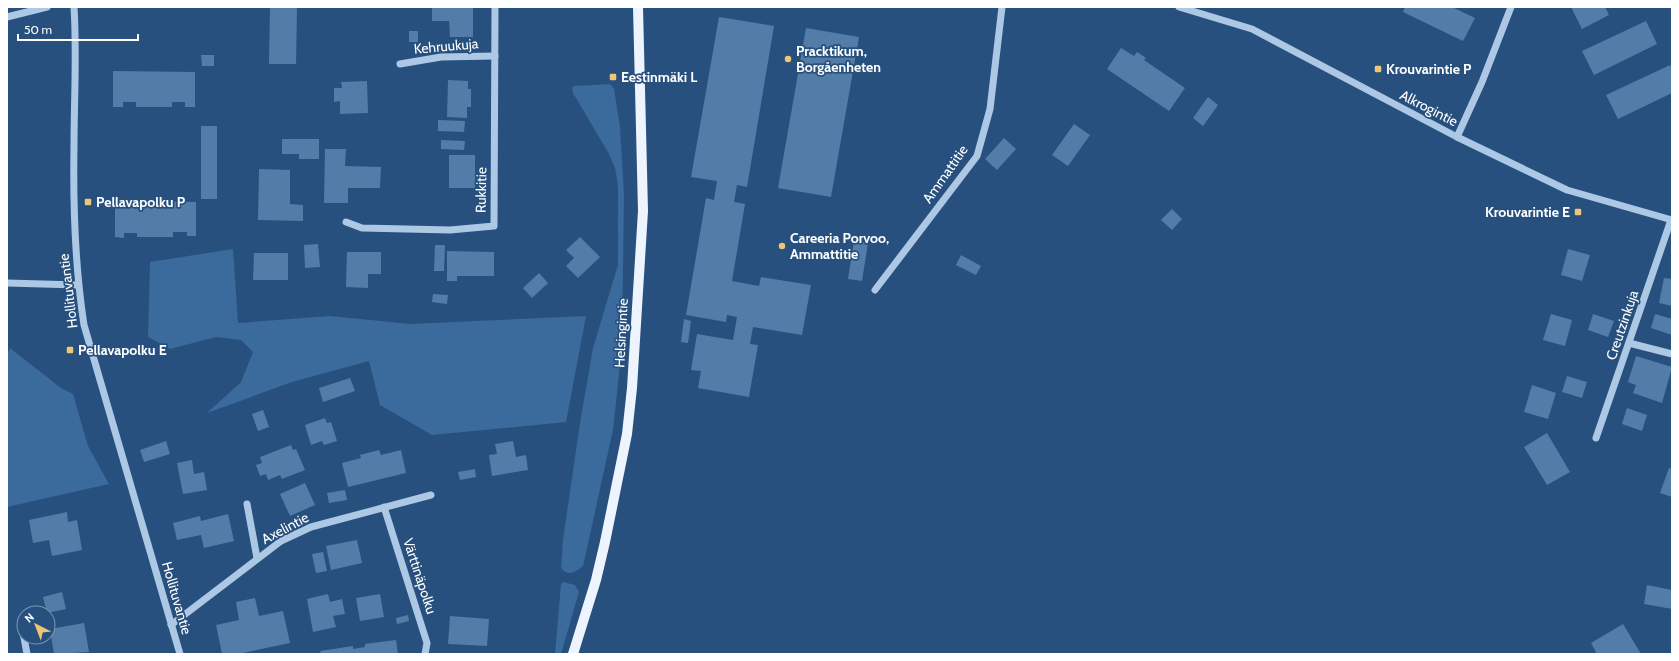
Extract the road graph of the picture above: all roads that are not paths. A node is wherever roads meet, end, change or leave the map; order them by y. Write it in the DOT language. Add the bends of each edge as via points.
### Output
graph roads {
  1 [pos="47,7"];
  2 [pos="74,7"];
  3 [pos="495,7"];
  4 [pos="638,7"];
  5 [pos="1002,7"];
  6 [pos="1179,7"];
  7 [pos="1511,7"];
  8 [pos="7,17"];
  9 [pos="495,56"];
  10 [pos="400,64"];
  11 [pos="1457,137"];
  12 [pos="1672,220"];
  13 [pos="346,222"];
  14 [pos="7,283"];
  15 [pos="78,285"];
  16 [pos="875,290"];
  17 [pos="1629,343"];
  18 [pos="1672,354"];
  19 [pos="1596,438"];
  20 [pos="431,495"];
  21 [pos="247,504"];
  22 [pos="384,507"];
  23 [pos="257,558"];
  24 [pos="171,625"];
  25 [pos="180,654"];
  26 [pos="425,654"];
  27 [pos="573,654"];
  1 -- 8 [label="street"];
  2 -- 15 [label="street, Hollituvantie" via="74,180"];
  3 -- 9 [label="street, Rukkitie"];
  4 -- 27 [label="main road, Helsingintie" via="643,211 632,388 627,434 605,542"];
  5 -- 16 [label="street, Ammattitie" via="990,110 977,156"];
  6 -- 11 [label="street, Alkrogintie" via="1252,29"];
  7 -- 11 [label="street"];
  9 -- 10 [label="street, Kehruukuja" via="441,57"];
  9 -- 13 [label="street, Rukkitie" via="494,226 450,230 362,228"];
  11 -- 12 [label="street, Alkrogintie" via="1567,190"];
  12 -- 17 [label="street, Creutzinkuja"];
  14 -- 15 [label="street"];
  15 -- 24 [label="street, Hollituvantie" via="84,326"];
  17 -- 18 [label="street"];
  17 -- 19 [label="street, Creutzinkuja"];
  20 -- 22 [label="street, Axelintie"];
  21 -- 23 [label="street"];
  22 -- 23 [label="street, Axelintie" via="311,527"];
  22 -- 26 [label="street, Värttinäpolku" via="427,643"];
  23 -- 24 [label="street, Axelintie"];
  24 -- 25 [label="street, Hollituvantie"];
}
